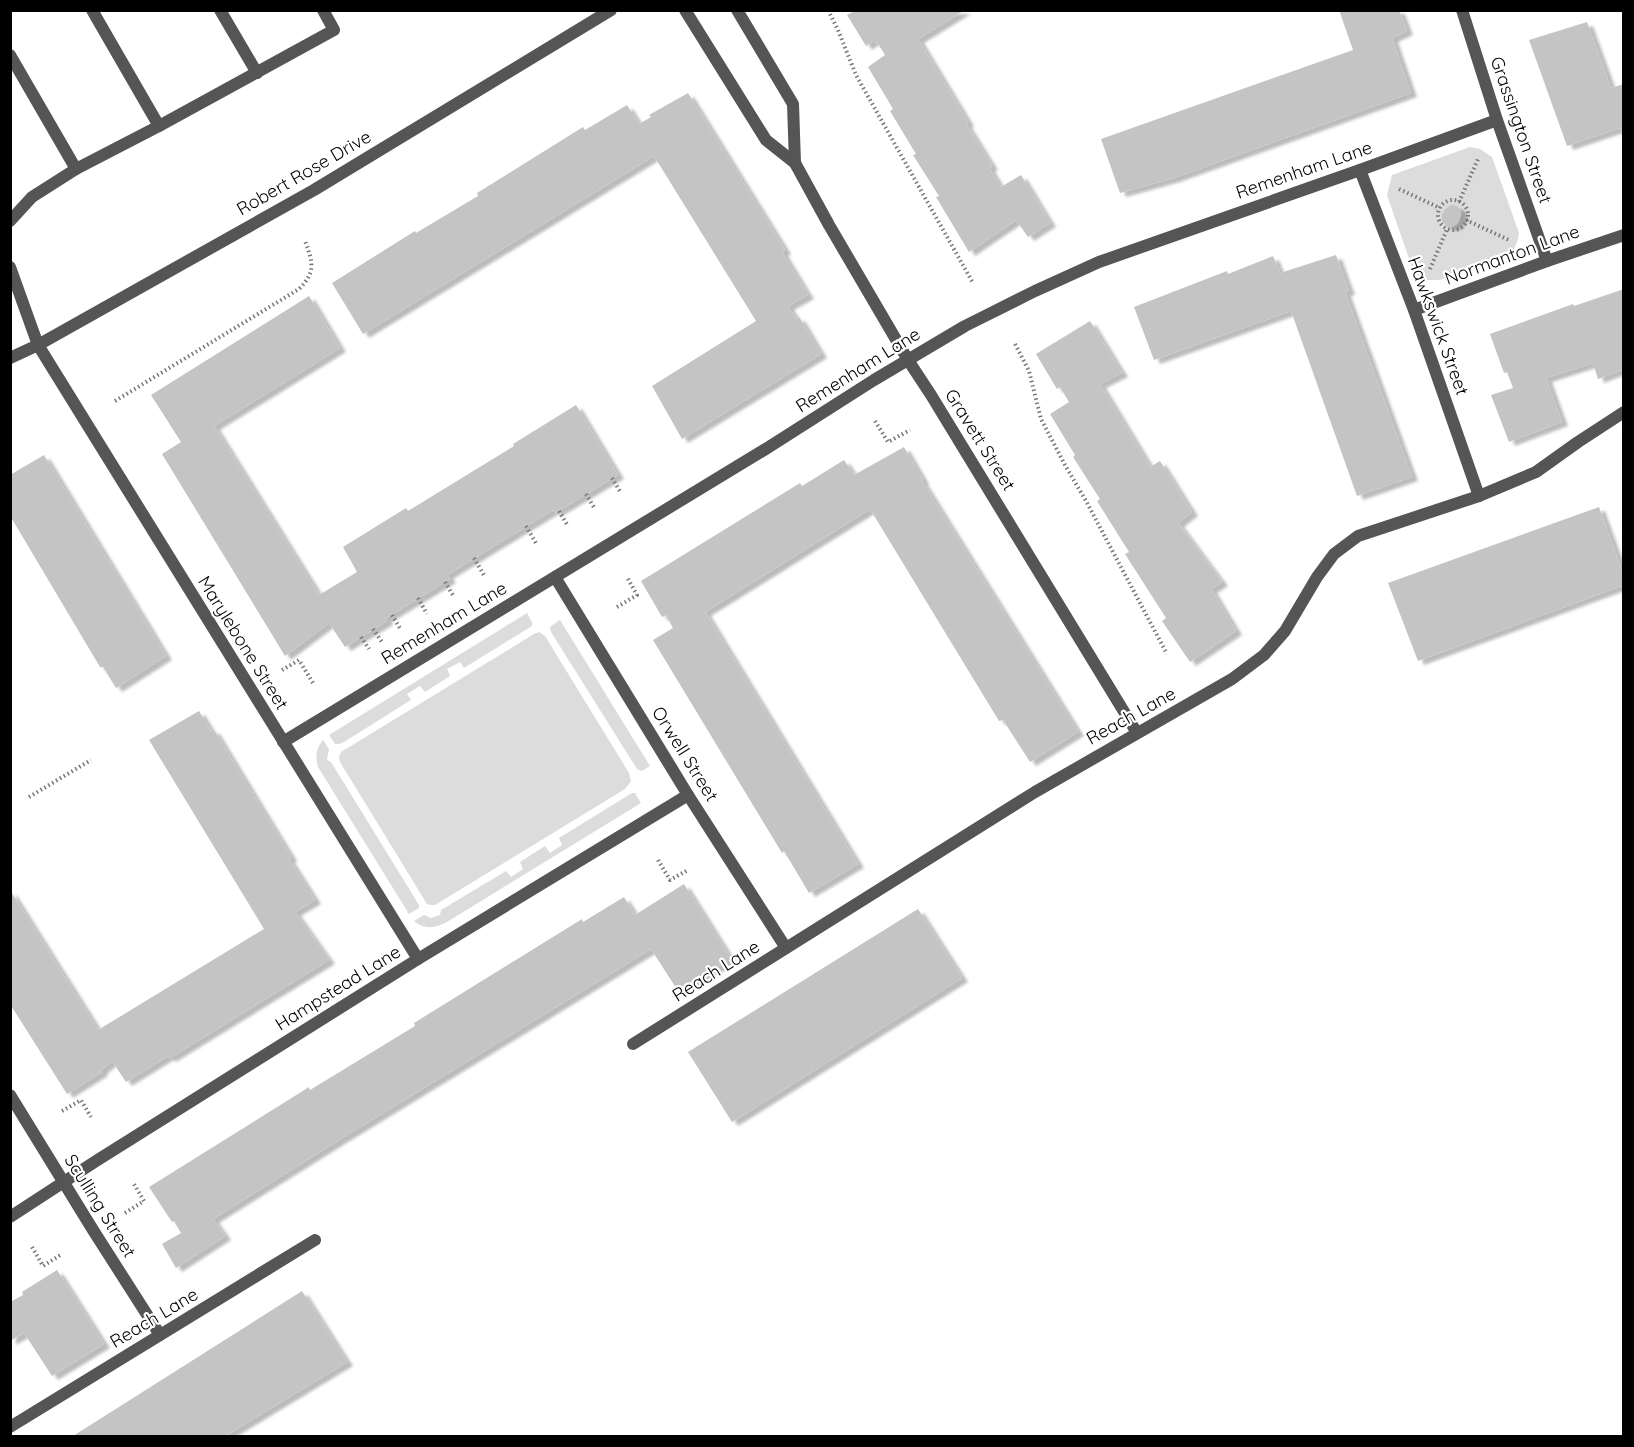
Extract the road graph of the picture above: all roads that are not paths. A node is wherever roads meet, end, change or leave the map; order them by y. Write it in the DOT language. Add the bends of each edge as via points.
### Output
graph roads {
  1 [pos="92,10"];
  2 [pos="219,10"];
  3 [pos="323,10"];
  4 [pos="611,10"];
  5 [pos="685,10"];
  6 [pos="737,10"];
  7 [pos="1462,10"];
  8 [pos="10,55"];
  9 [pos="257,73"];
  10 [pos="1497,120"];
  11 [pos="159,126"];
  12 [pos="795,163"];
  13 [pos="76,169"];
  14 [pos="1360,170"];
  15 [pos="10,221"];
  16 [pos="1623,235"];
  17 [pos="1547,261"];
  18 [pos="10,267"];
  19 [pos="1414,310"];
  20 [pos="38,345"];
  21 [pos="10,358"];
  22 [pos="908,360"];
  23 [pos="1623,412"];
  24 [pos="1479,496"];
  25 [pos="555,576"];
  26 [pos="1137,733"];
  27 [pos="283,742"];
  28 [pos="688,795"];
  29 [pos="786,948"];
  30 [pos="418,959"];
  31 [pos="633,1044"];
  32 [pos="10,1095"];
  33 [pos="64,1183"];
  34 [pos="10,1217"];
  35 [pos="315,1240"];
  36 [pos="160,1335"];
  37 [pos="10,1427"];
  1 -- 11 [label="street"];
  2 -- 9 [label="street"];
  3 -- 9 [label="street" via="334,30"];
  4 -- 20 [label="street, Robert Rose Drive" via="314,190"];
  5 -- 12 [label="street, Gravett Street" via="766,140"];
  6 -- 12 [label="street, Gravett Street" via="793,104"];
  7 -- 10 [label="street, Grassington Street"];
  8 -- 13 [label="street"];
  9 -- 11 [label="street"];
  10 -- 14 [label="street, Remenham Lane"];
  10 -- 17 [label="street, Grassington Street"];
  11 -- 13 [label="street"];
  12 -- 22 [label="street, Gravett Street"];
  13 -- 15 [label="street" via="32,196"];
  14 -- 19 [label="street, Hawkswick Street"];
  14 -- 22 [label="street, Remenham Lane" via="1099,262 975,321"];
  16 -- 17 [label="street, Normanton Lane"];
  17 -- 19 [label="street, Normanton Lane"];
  18 -- 20 [label="street, Marylebone Street"];
  19 -- 24 [label="street, Hawkswick Street"];
  20 -- 21 [label="street, Robert Rose Drive"];
  20 -- 27 [label="street, Marylebone Street"];
  22 -- 25 [label="street, Remenham Lane"];
  22 -- 26 [label="street, Gravett Street"];
  23 -- 24 [label="street, Reach Lane" via="1536,472"];
  24 -- 26 [label="street, Reach Lane" via="1358,536 1335,554 1285,631 1264,655 1223,684"];
  25 -- 27 [label="street, Remenham Lane"];
  25 -- 28 [label="street, Orwell Street"];
  26 -- 29 [label="street, Reach Lane"];
  27 -- 30 [label="street, Marylebone Street"];
  28 -- 29 [label="street, Orwell Street"];
  28 -- 30 [label="street, Hampstead Lane"];
  29 -- 31 [label="street, Reach Lane"];
  30 -- 33 [label="street, Hampstead Lane"];
  32 -- 33 [label="street, Sculling Street"];
  33 -- 34 [label="street, Hampstead Lane"];
  33 -- 36 [label="street, Sculling Street"];
  35 -- 36 [label="street, Reach Lane"];
  36 -- 37 [label="street, Reach Lane"];
}
